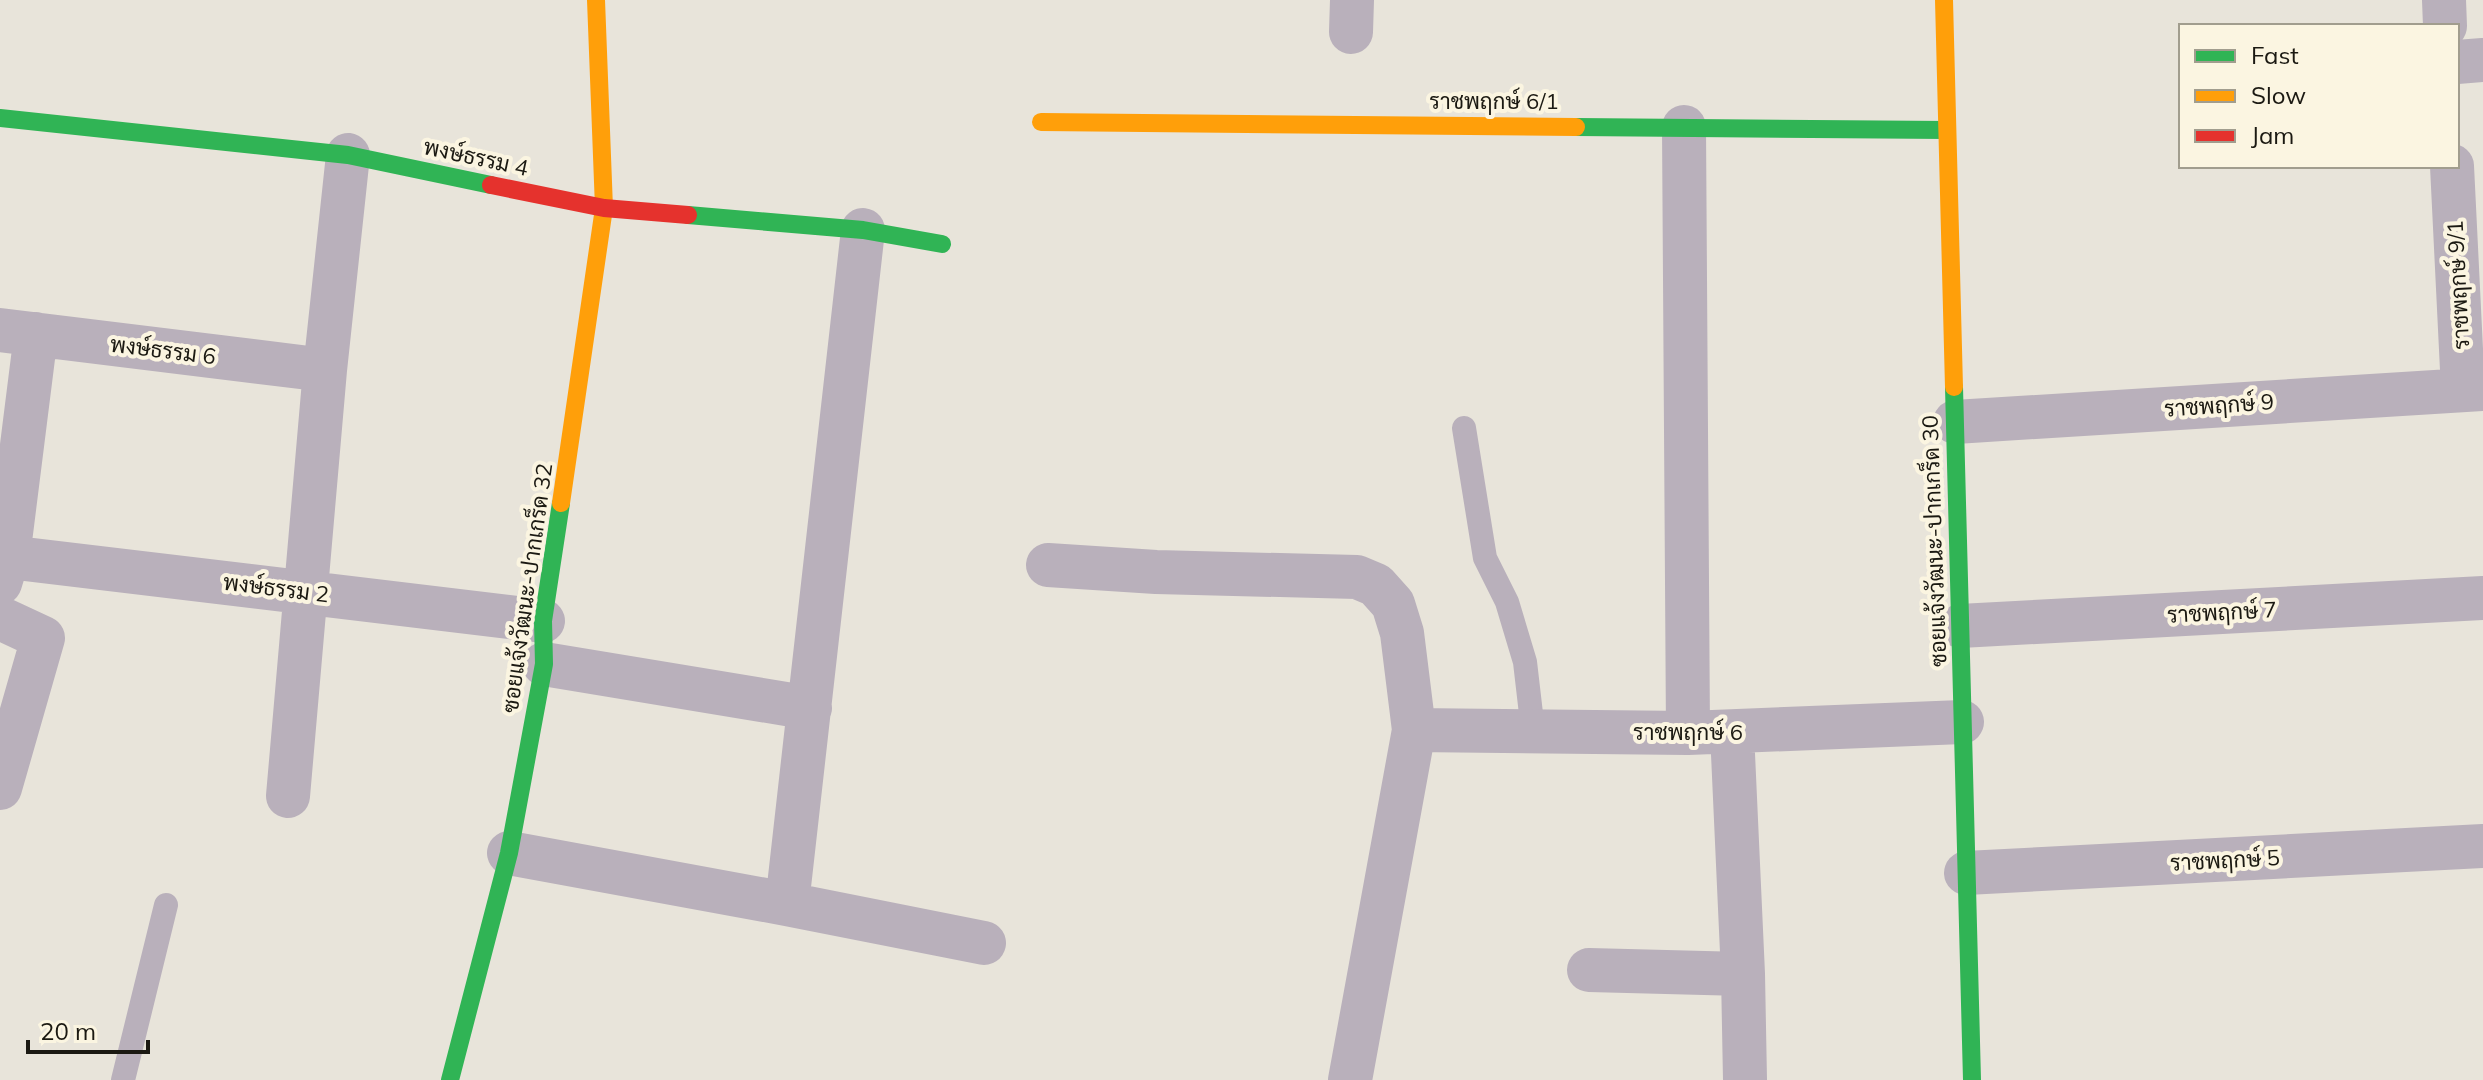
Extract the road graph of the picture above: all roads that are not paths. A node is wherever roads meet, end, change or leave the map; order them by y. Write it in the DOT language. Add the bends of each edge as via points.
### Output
graph roads {
  1 [pos="596,0"];
  2 [pos="1944,0"];
  3 [pos="2444,0"];
  4 [pos="2445,24"];
  5 [pos="2483,60"];
  6 [pos="2459,62"];
  7 [pos="0,118"];
  8 [pos="1041,122"];
  9 [pos="1684,127"];
  10 [pos="1947,130"];
  11 [pos="348,155"];
  12 [pos="2462,175"];
  13 [pos="604,208"];
  14 [pos="863,230"];
  15 [pos="942,244"];
  16 [pos="18,332"];
  17 [pos="325,370"];
  18 [pos="2473,390"];
  19 [pos="1955,422"];
  20 [pos="1464,428"];
  21 [pos="1048,565"];
  22 [pos="4,570"];
  23 [pos="306,592"];
  24 [pos="2483,598"];
  25 [pos="0,618"];
  26 [pos="543,621"];
  27 [pos="1960,626"];
  28 [pos="544,664"];
  29 [pos="810,708"];
  30 [pos="1962,722"];
  31 [pos="1414,730"];
  32 [pos="1533,731"];
  33 [pos="1732,732"];
  34 [pos="1688,733"];
  35 [pos="0,788"];
  36 [pos="288,796"];
  37 [pos="2483,846"];
  38 [pos="509,853"];
  39 [pos="1966,873"];
  40 [pos="787,904"];
  41 [pos="166,905"];
  42 [pos="984,943"];
  43 [pos="1589,970"];
  44 [pos="1743,974"];
  45 [pos="123,1080"];
  46 [pos="450,1080"];
  47 [pos="1350,1080"];
  48 [pos="1745,1080"];
  49 [pos="1972,1080"];
  1 -- 13 [label="street, ซอยแจ้งวัฒนะ-ปากเกร็ด 32"];
  2 -- 10 [label="street, ซอยแจ้งวัฒนะ-ปากเกร็ด 30"];
  3 -- 4 [label="street"];
  5 -- 6 [label="street"];
  7 -- 11 [label="street, พงษ์ธรรม 4"];
  8 -- 9 [label="street, ราชพฤกษ์ 6/1"];
  9 -- 10 [label="street, ราชพฤกษ์ 6/1"];
  9 -- 34 [label="street"];
  10 -- 19 [label="street, ซอยแจ้งวัฒนะ-ปากเกร็ด 30"];
  11 -- 13 [label="street, พงษ์ธรรม 4"];
  11 -- 17 [label="street"];
  12 -- 18 [label="street, ราชพฤกษ์ 9/1"];
  13 -- 14 [label="street, พงษ์ธรรม 4"];
  13 -- 26 [label="street, ซอยแจ้งวัฒนะ-ปากเกร็ด 32"];
  14 -- 15 [label="street, พงษ์ธรรม 4"];
  14 -- 29 [label="street"];
  16 -- 17 [label="street, พงษ์ธรรม 6"];
  16 -- 22 [label="street"];
  17 -- 23 [label="street"];
  18 -- 19 [label="street, ราชพฤกษ์ 9"];
  19 -- 27 [label="street, ซอยแจ้งวัฒนะ-ปากเกร็ด 30"];
  20 -- 32 [label="lane" via="1485,558 1507,602 1525,662"];
  21 -- 31 [label="street" via="1357,577 1376,585 1393,604 1402,633"];
  22 -- 23 [label="street, พงษ์ธรรม 2"];
  23 -- 26 [label="street, พงษ์ธรรม 2"];
  23 -- 36 [label="street"];
  24 -- 27 [label="street, ราชพฤกษ์ 7"];
  25 -- 35 [label="street" via="43,638"];
  26 -- 28 [label="street, ซอยแจ้งวัฒนะ-ปากเกร็ด 32"];
  27 -- 30 [label="street, ซอยแจ้งวัฒนะ-ปากเกร็ด 30"];
  28 -- 29 [label="street"];
  28 -- 38 [label="street, ซอยแจ้งวัฒนะ-ปากเกร็ด 32"];
  29 -- 40 [label="street"];
  30 -- 33 [label="street, ราชพฤกษ์ 6"];
  30 -- 39 [label="street, ซอยแจ้งวัฒนะ-ปากเกร็ด 30"];
  31 -- 32 [label="street, ราชพฤกษ์ 6"];
  31 -- 47 [label="street"];
  32 -- 34 [label="street, ราชพฤกษ์ 6"];
  33 -- 34 [label="street, ราชพฤกษ์ 6"];
  33 -- 44 [label="street"];
  37 -- 39 [label="street, ราชพฤกษ์ 5"];
  38 -- 40 [label="street"];
  38 -- 46 [label="street, ซอยแจ้งวัฒนะ-ปากเกร็ด 32"];
  39 -- 49 [label="street, ซอยแจ้งวัฒนะ-ปากเกร็ด 30"];
  40 -- 42 [label="street"];
  41 -- 45 [label="lane"];
  43 -- 44 [label="street"];
  44 -- 48 [label="street"];
}
